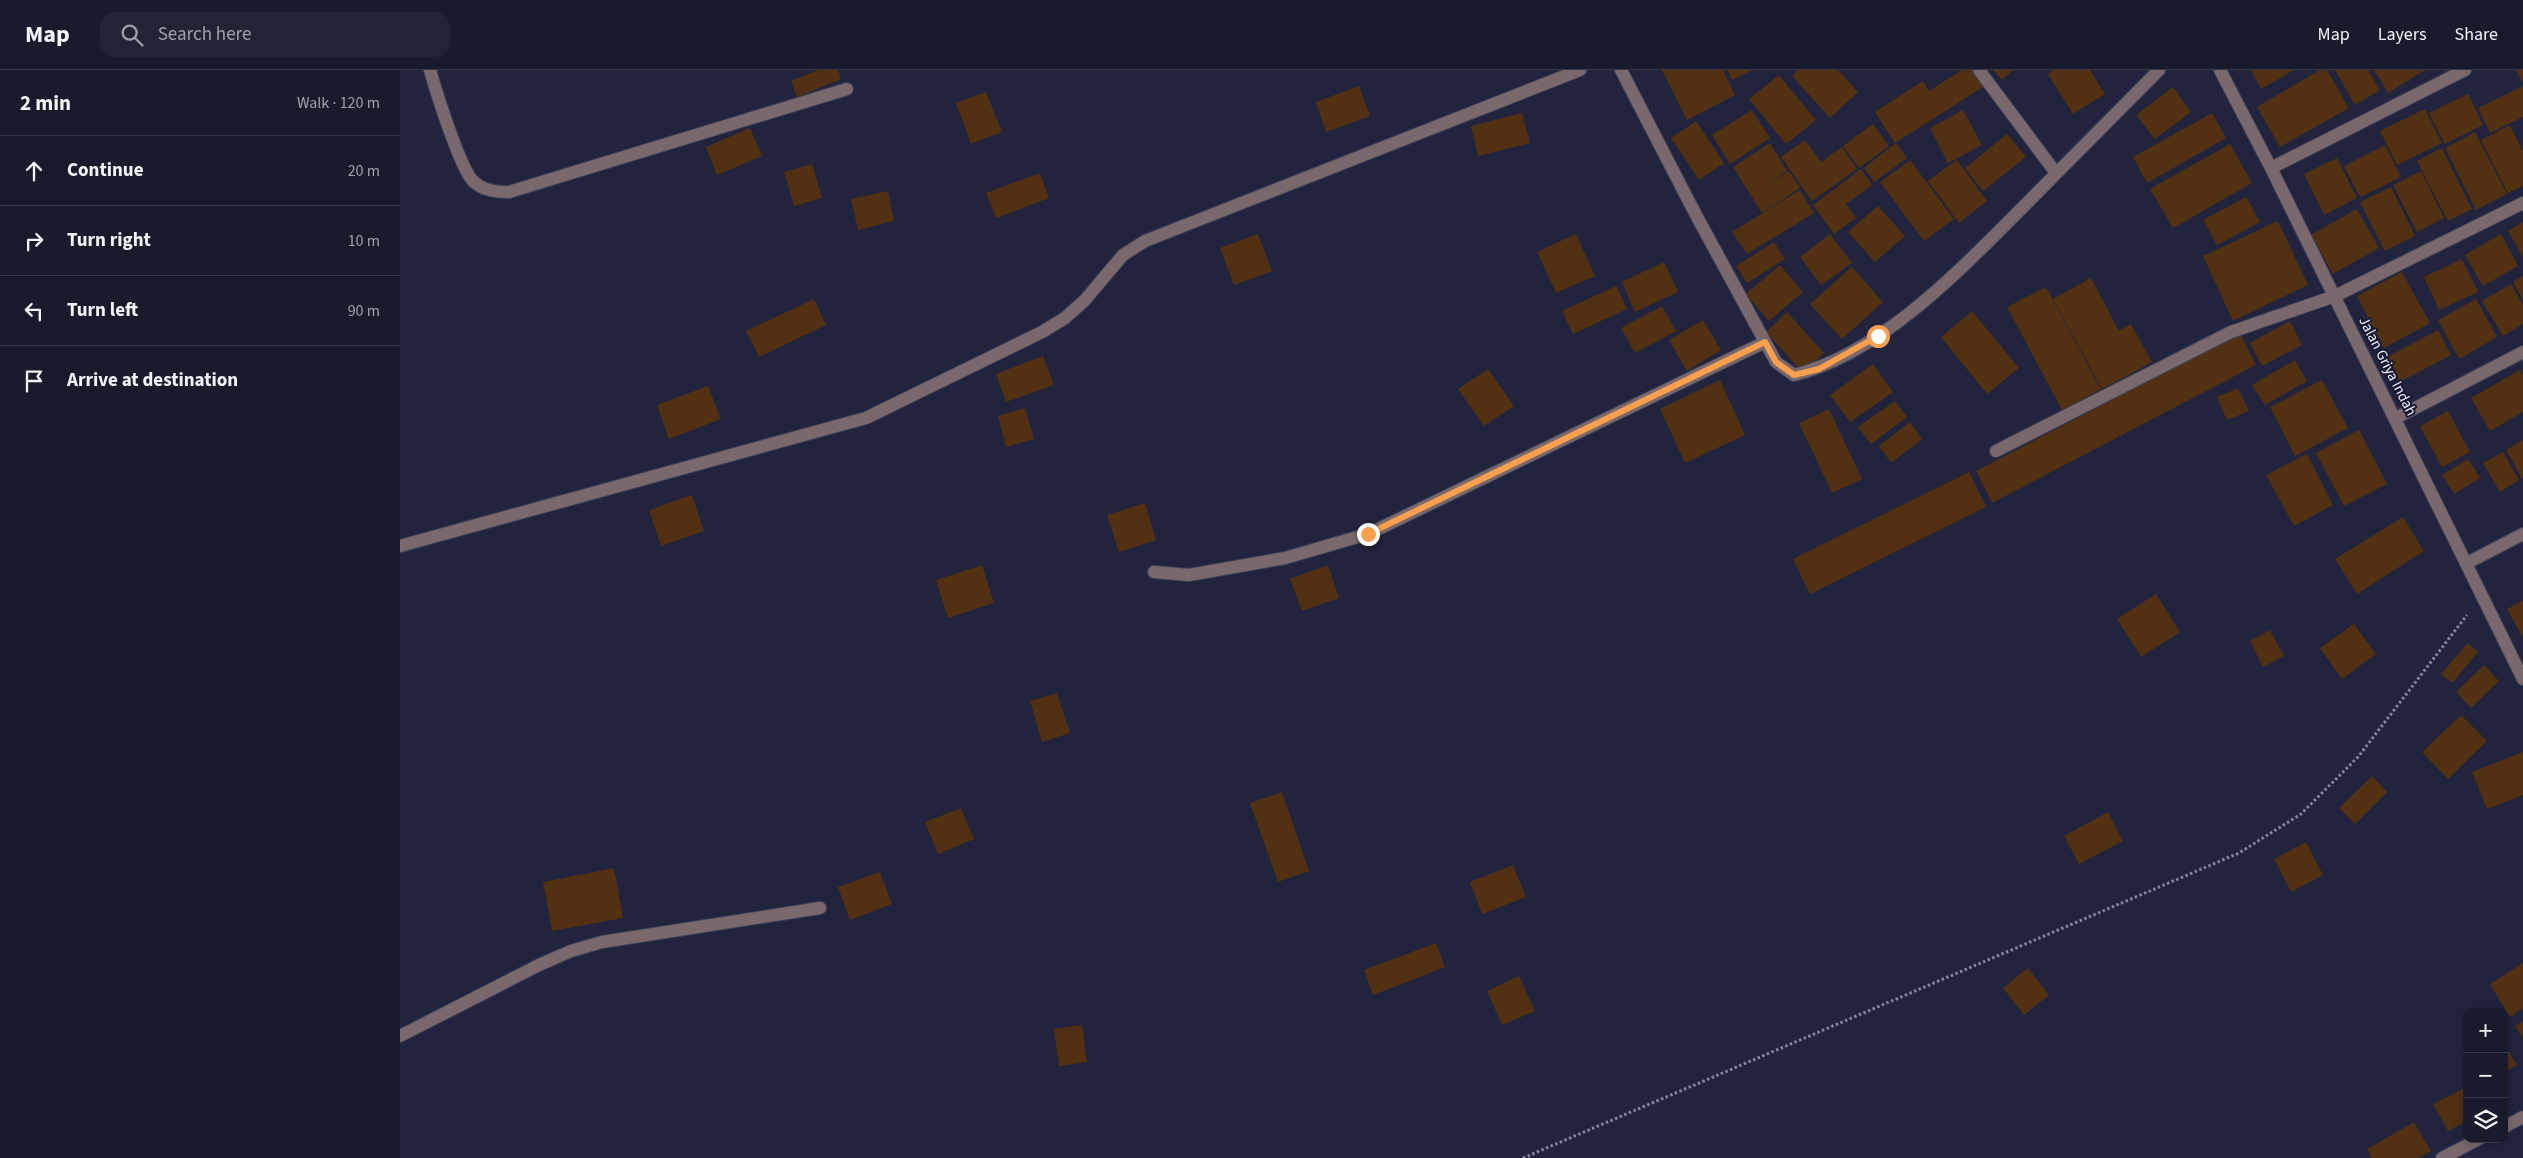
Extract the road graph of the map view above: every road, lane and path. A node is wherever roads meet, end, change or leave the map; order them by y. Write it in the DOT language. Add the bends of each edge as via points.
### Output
graph roads {
  1 [pos="430,70"];
  2 [pos="1580,70"];
  3 [pos="1621,70"];
  4 [pos="1979,70"];
  5 [pos="2159,70"];
  6 [pos="2220,70"];
  7 [pos="2465,70"];
  8 [pos="846,89"];
  9 [pos="2271,168"];
  10 [pos="2056,173"];
  11 [pos="2523,203"];
  12 [pos="2335,296"];
  13 [pos="1765,342"];
  14 [pos="2523,352"];
  15 [pos="2396,418"];
  16 [pos="1996,451"];
  17 [pos="2523,534"];
  18 [pos="400,546"];
  19 [pos="2467,563"];
  20 [pos="1154,572"];
  21 [pos="2482,595"];
  22 [pos="2523,679"];
  23 [pos="820,908"];
  24 [pos="400,1036"];
  25 [pos="2523,1117"];
  26 [pos="2508,1125"];
  27 [pos="2471,1143"];
  28 [pos="1523,1158"];
  29 [pos="2442,1158"];
  1 -- 8 [label="street" via="464,167 474,182 492,192 509,192"];
  2 -- 18 [label="street" via="1145,241 1123,255 1085,300 1065,318 866,418"];
  3 -- 13 [label="street"];
  4 -- 10 [label="street"];
  5 -- 10 [label="street"];
  6 -- 9 [label="street, Jalan Griya Indah"];
  7 -- 9 [label="street"];
  9 -- 12 [label="street, Jalan Griya Indah"];
  10 -- 13 [label="street" via="1946,284 1870,340 1819,369 1794,375 1776,362"];
  11 -- 12 [label="street"];
  12 -- 15 [label="street, Jalan Griya Indah"];
  12 -- 16 [label="street" via="2231,332"];
  13 -- 20 [label="street" via="1368,534 1285,558 1189,576"];
  14 -- 15 [label="street"];
  15 -- 19 [label="street, Jalan Griya Indah"];
  17 -- 19 [label="street"];
  19 -- 21 [label="street, Jalan Griya Indah"];
  21 -- 22 [label="street, Jalan Griya Indah"];
  21 -- 28 [label="path" via="2358,757 2302,814 2238,853"];
  23 -- 24 [label="street" via="602,942 571,951"];
  25 -- 26 [label="street"];
  27 -- 29 [label="street"];
}
